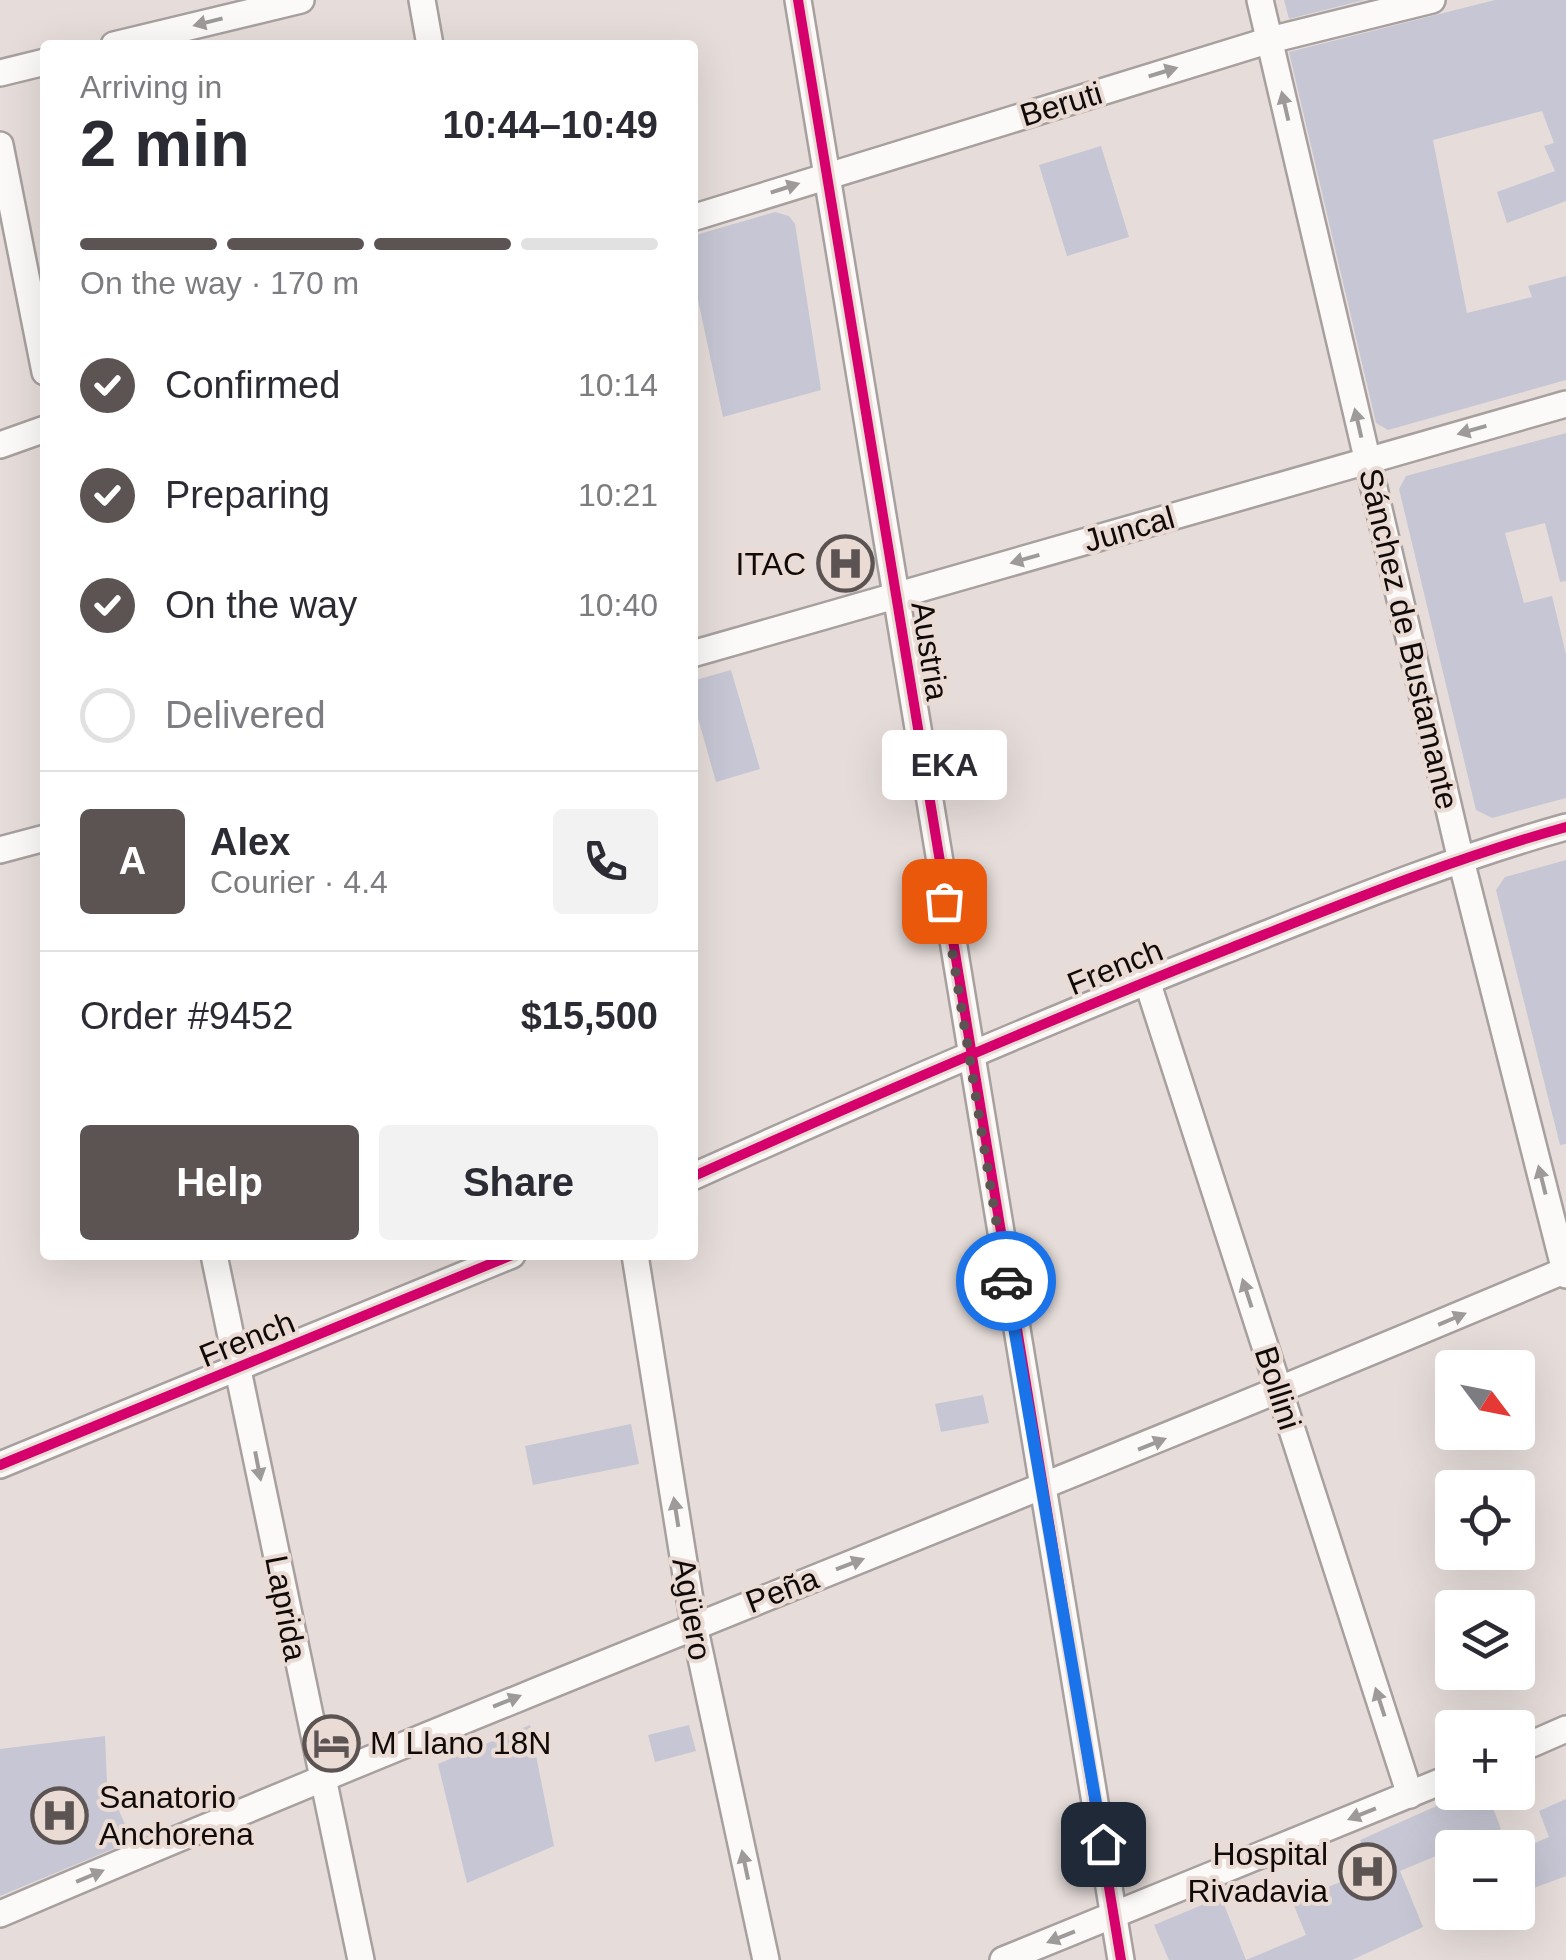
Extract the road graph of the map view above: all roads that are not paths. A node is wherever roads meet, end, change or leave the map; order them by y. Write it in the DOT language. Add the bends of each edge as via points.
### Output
graph roads {
  1 [pos="301,0"];
  2 [pos="422,0"];
  3 [pos="798,0"];
  4 [pos="1260,0"];
  5 [pos="1432,0"];
  6 [pos="135,40"];
  7 [pos="429,40"];
  8 [pos="1270,40"];
  9 [pos="40,63"];
  10 [pos="0,72"];
  11 [pos="0,145"];
  12 [pos="826,176"];
  13 [pos="698,216"];
  14 [pos="40,347"];
  15 [pos="1566,404"];
  16 [pos="40,431"];
  17 [pos="0,445"];
  18 [pos="1366,460"];
  19 [pos="896,596"];
  20 [pos="698,652"];
  21 [pos="1566,827"];
  22 [pos="40,839"];
  23 [pos="0,850"];
  24 [pos="1460,856"];
  25 [pos="1147,982"];
  26 [pos="969,1053"];
  27 [pos="698,1174"];
  28 [pos="215,1260"];
  29 [pos="500,1260"];
  30 [pos="636,1260"];
  31 [pos="1566,1272"];
  32 [pos="238,1370"];
  33 [pos="1280,1392"];
  34 [pos="0,1465"];
  35 [pos="1040,1490"];
  36 [pos="694,1625"];
  37 [pos="1566,1729"];
  38 [pos="1535,1743"];
  39 [pos="320,1778"];
  40 [pos="1435,1784"];
  41 [pos="1410,1795"];
  42 [pos="0,1914"];
  43 [pos="1114,1915"];
  44 [pos="361,1960"];
  45 [pos="766,1960"];
  46 [pos="1003,1960"];
  47 [pos="1121,1960"];
  1 -- 6 [label="street, one-way"];
  2 -- 7 [label="street"];
  3 -- 12 [label="street, Austria"];
  4 -- 8 [label="street, Sánchez de Bustamante"];
  5 -- 8 [label="street, Beruti"];
  12 -- 8 [label="street, Beruti, one-way"];
  18 -- 8 [label="street, Sánchez de Bustamante, one-way"];
  9 -- 10 [label="street"];
  11 -- 14 [label="street"];
  13 -- 12 [label="street, Beruti, one-way"];
  12 -- 19 [label="street, Austria"];
  15 -- 18 [label="street, Juncal, one-way"];
  16 -- 17 [label="street"];
  18 -- 19 [label="street, Juncal, one-way"];
  18 -- 24 [label="street, Sánchez de Bustamante"];
  19 -- 20 [label="street, Juncal"];
  19 -- 26 [label="street, Austria"];
  21 -- 24 [label="street, French"];
  22 -- 23 [label="street"];
  24 -- 25 [label="street, French"];
  31 -- 24 [label="street, Sánchez de Bustamante, one-way"];
  25 -- 26 [label="street, French"];
  33 -- 25 [label="street, Bollini, one-way"];
  26 -- 27 [label="street, French"];
  26 -- 35 [label="street, Austria"];
  28 -- 32 [label="street, Laprida"];
  29 -- 32 [label="street, French"];
  36 -- 30 [label="street, Agüero, one-way"];
  33 -- 31 [label="street, Peña, one-way"];
  32 -- 34 [label="street, French"];
  32 -- 39 [label="street, Laprida, one-way"];
  35 -- 33 [label="street, Peña, one-way"];
  41 -- 33 [label="street, Bollini, one-way"];
  36 -- 35 [label="street, Peña, one-way"];
  35 -- 43 [label="street, Austria"];
  39 -- 36 [label="street, Peña, one-way"];
  45 -- 36 [label="street, Agüero, one-way"];
  37 -- 38 [label="street"];
  42 -- 39 [label="street, Peña, one-way"];
  39 -- 44 [label="street, Laprida"];
  40 -- 41 [label="street"];
  41 -- 43 [label="street, one-way"];
  43 -- 46 [label="street, one-way"];
  43 -- 47 [label="street, Austria"];
}
